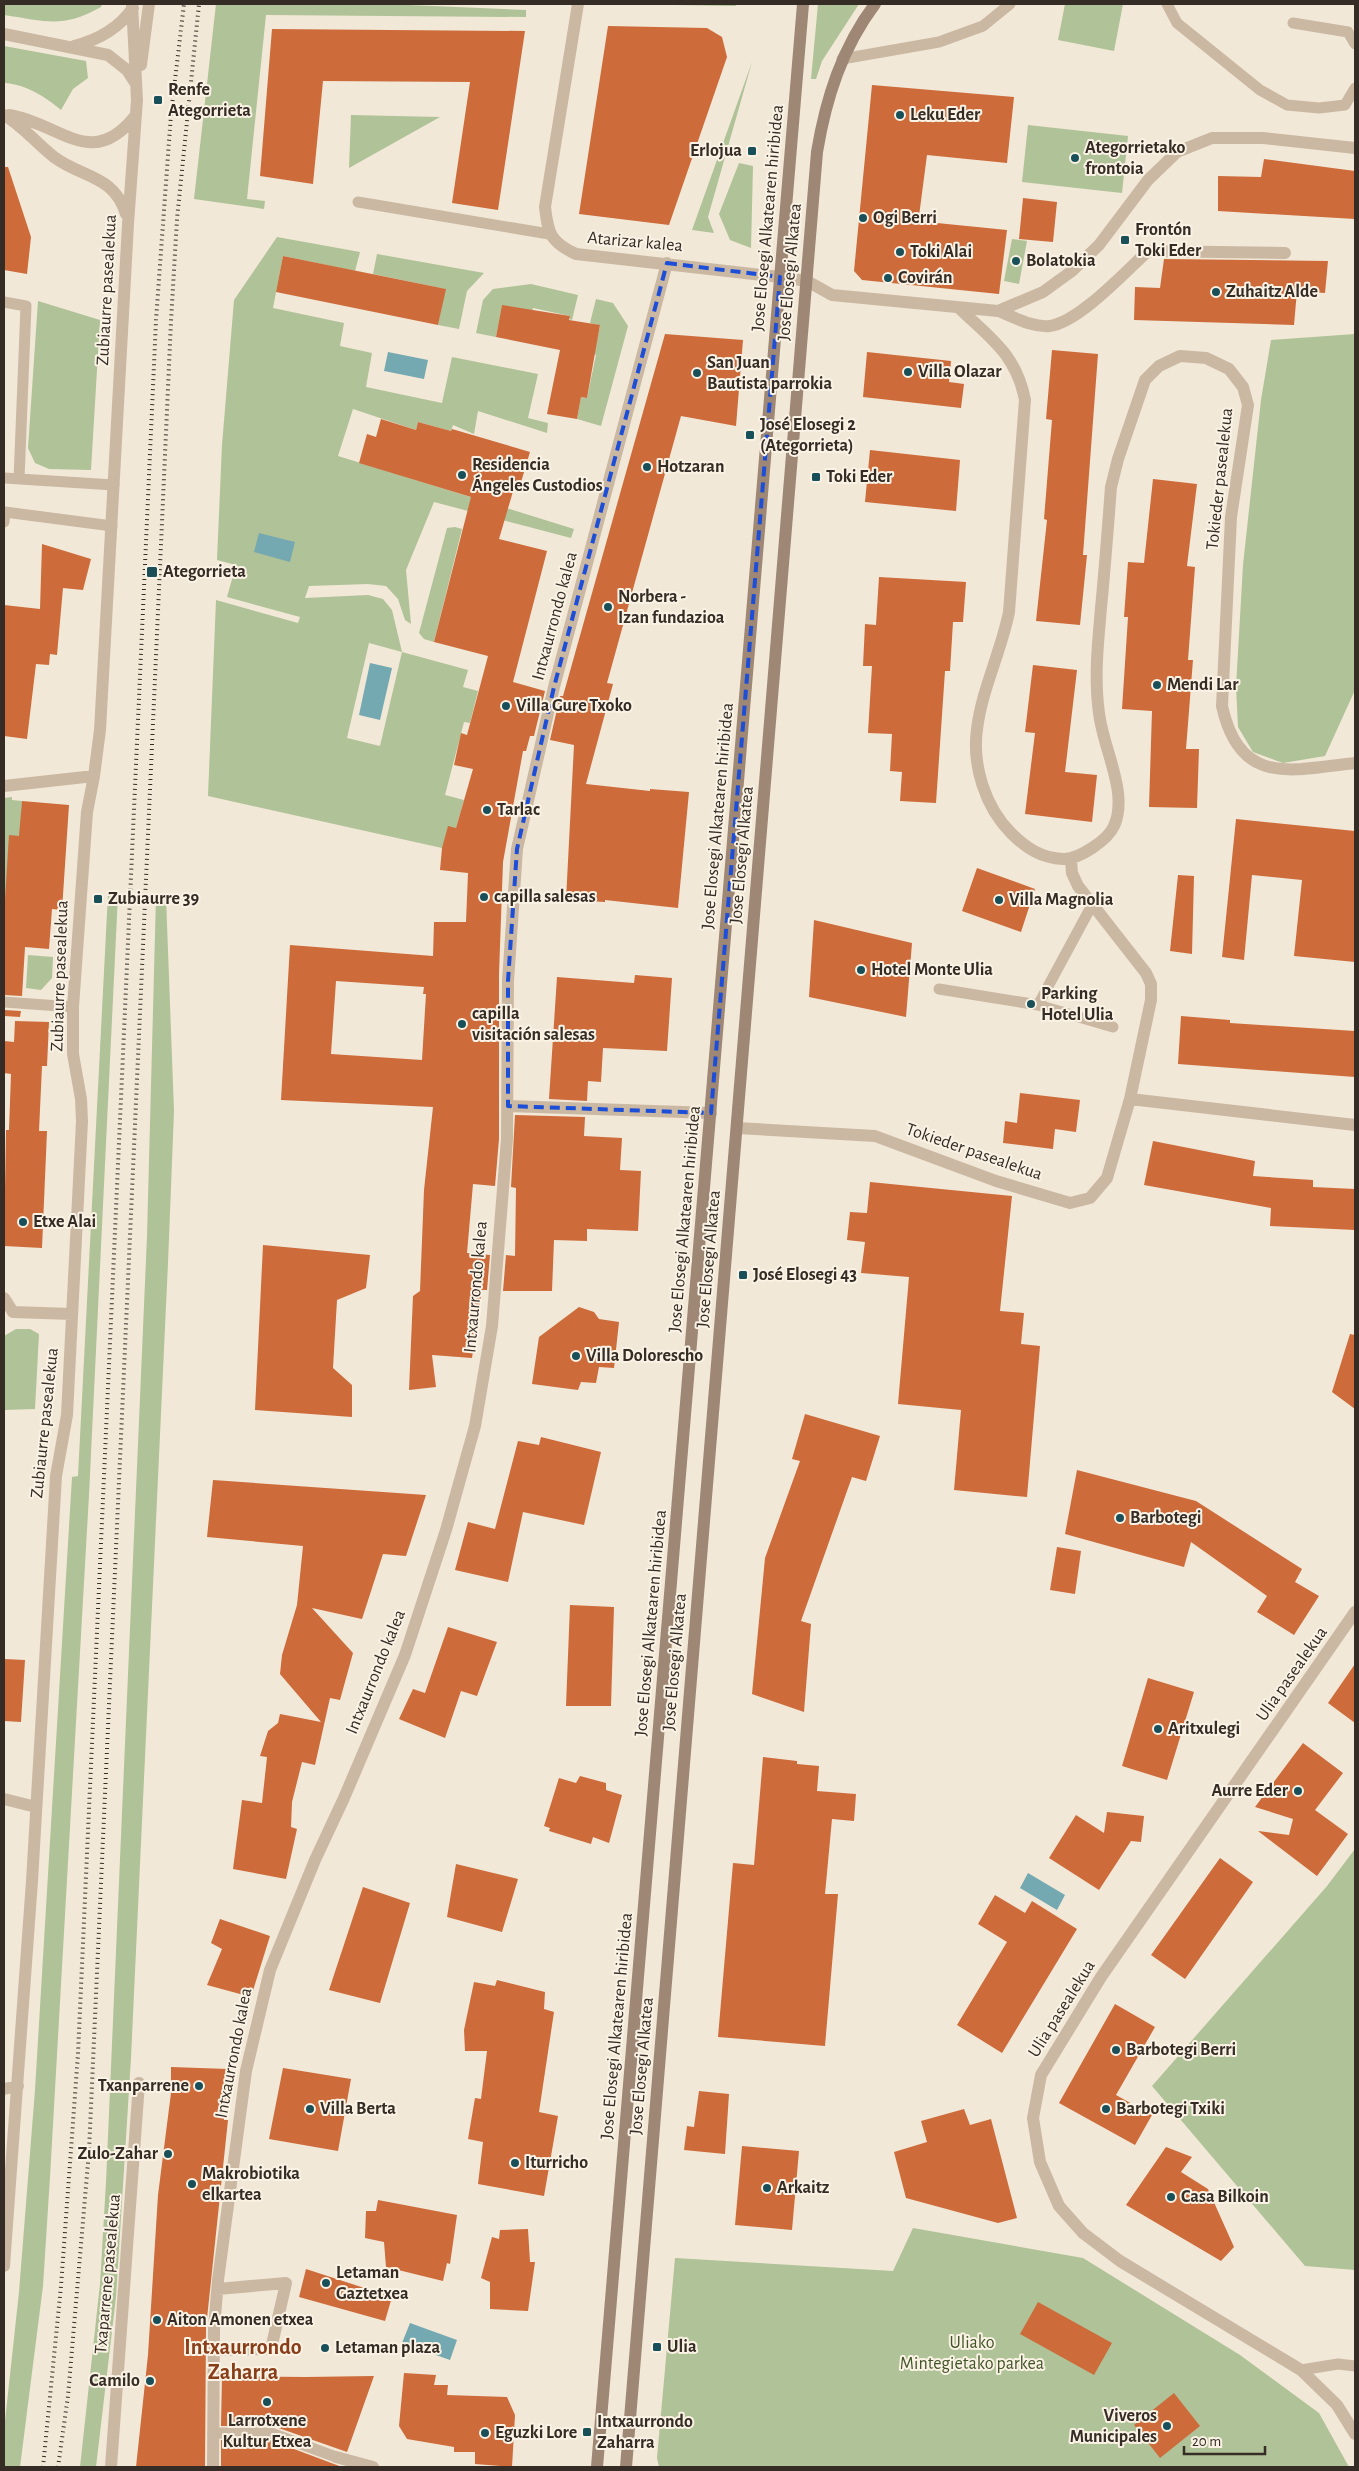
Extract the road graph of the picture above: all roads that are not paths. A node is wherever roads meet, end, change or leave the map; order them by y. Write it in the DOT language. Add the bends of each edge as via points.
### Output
graph roads {
  1 [pos="149,4"];
  2 [pos="578,4"];
  3 [pos="803,4"];
  4 [pos="875,4"];
  5 [pos="1010,4"];
  6 [pos="1167,4"];
  7 [pos="133,6"];
  8 [pos="1293,23"];
  9 [pos="4,34"];
  10 [pos="1355,44"];
  11 [pos="72,47"];
  12 [pos="842,59"];
  13 [pos="1355,88"];
  14 [pos="137,93"];
  15 [pos="4,115"];
  16 [pos="136,115"];
  17 [pos="1355,148"];
  18 [pos="358,202"];
  19 [pos="128,224"];
  20 [pos="548,234"];
  21 [pos="1285,253"];
  22 [pos="667,263"];
  23 [pos="780,277"];
  24 [pos="807,281"];
  25 [pos="4,302"];
  26 [pos="960,308"];
  27 [pos="998,311"];
  28 [pos="4,478"];
  29 [pos="19,479"];
  30 [pos="114,485"];
  31 [pos="4,515"];
  32 [pos="112,526"];
  33 [pos="1355,763"];
  34 [pos="94,776"];
  35 [pos="4,786"];
  36 [pos="1071,860"];
  37 [pos="1092,905"];
  38 [pos="939,989"];
  39 [pos="4,1002"];
  40 [pos="1038,1005"];
  41 [pos="73,1007"];
  42 [pos="1113,1027"];
  43 [pos="1130,1099"];
  44 [pos="508,1106"];
  45 [pos="711,1113"];
  46 [pos="1355,1125"];
  47 [pos="737,1128"];
  48 [pos="4,1298"];
  49 [pos="72,1314"];
  50 [pos="8,1315"];
  51 [pos="1355,1612"];
  52 [pos="4,1799"];
  53 [pos="36,1807"];
  54 [pos="139,2084"];
  55 [pos="18,2086"];
  56 [pos="4,2089"];
  57 [pos="4,2266"];
  58 [pos="218,2289"];
  59 [pos="214,2350"];
  60 [pos="1355,2366"];
  61 [pos="1301,2370"];
  62 [pos="213,2433"];
  63 [pos="1355,2434"];
  64 [pos="336,2458"];
  65 [pos="111,2467"];
  66 [pos="213,2467"];
  67 [pos="373,2467"];
  68 [pos="597,2467"];
  69 [pos="626,2467"];
  1 -- 14 [label="street, Zubiaurre pasealekua"];
  2 -- 20 [label="street" via="544,207"];
  3 -- 23 [label="main road, Jose Elosegi Alkatearen hiribidea"];
  4 -- 12 [label="main road"];
  5 -- 12 [label="lane" via="983,26 939,42"];
  6 -- 13 [label="lane" via="1177,23 1260,90 1287,105 1320,108 1345,105"];
  7 -- 11 [label="street" via="106,34"];
  7 -- 14 [label="street, Zubiaurre pasealekua"];
  8 -- 10 [label="lane" via="1348,32"];
  9 -- 11 [label="street"];
  11 -- 14 [label="street" via="108,55 120,63 128,70"];
  12 -- 24 [label="main road, Jose Elosegi Alkatea" via="823,118"];
  14 -- 16 [label="street, Zubiaurre pasealekua"];
  15 -- 16 [label="street" via="31,120 78,142 90,142 115,136"];
  15 -- 19 [label="street" via="25,129 55,157 106,183 122,203"];
  16 -- 19 [label="street, Zubiaurre pasealekua"];
  17 -- 27 [label="street" via="1263,138 1212,138 1177,152 1148,180 1099,245 1072,270 1043,292"];
  18 -- 20 [label="lane"];
  19 -- 30 [label="street, Zubiaurre pasealekua"];
  20 -- 22 [label="street, Atarizar kalea" via="563,248 576,254"];
  21 -- 27 [label="street" via="1148,252 1073,318 1050,326 1029,323"];
  22 -- 23 [label="street, Atarizar kalea"];
  22 -- 44 [label="street, Intxaurrondo kalea" via="554,687 517,849 508,981"];
  23 -- 24 [label="street, Atarizar kalea"];
  23 -- 45 [label="main road, Jose Elosegi Alkatearen hiribidea"];
  24 -- 26 [label="street" via="832,295"];
  24 -- 47 [label="main road, Jose Elosegi Alkatea"];
  25 -- 29 [label="lane" via="26,306"];
  26 -- 27 [label="street"];
  26 -- 36 [label="street" via="1010,357 1021,379 1025,400 1009,612 976,730 977,759 985,795 1003,825 1025,848 1051,859"];
  28 -- 29 [label="lane"];
  29 -- 30 [label="lane"];
  30 -- 32 [label="street, Zubiaurre pasealekua"];
  31 -- 32 [label="lane"];
  32 -- 34 [label="street, Zubiaurre pasealekua" via="100,730"];
  33 -- 36 [label="street, Tokieder pasealekua" via="1285,771 1262,766 1248,758 1227,728 1222,706 1231,517 1248,405 1243,387 1229,369 1206,358 1180,356 1159,366 1145,380 1118,459 1112,487 1095,682 1099,719 1121,806 1114,828 1093,848"];
  34 -- 35 [label="street"];
  34 -- 41 [label="street, Zubiaurre pasealekua" via="87,812"];
  36 -- 37 [label="street, Tokieder pasealekua" via="1078,886"];
  37 -- 40 [label="lane"];
  37 -- 43 [label="street, Tokieder pasealekua" via="1146,973 1151,984 1151,1000"];
  38 -- 40 [label="lane"];
  39 -- 41 [label="lane"];
  40 -- 42 [label="lane"];
  41 -- 49 [label="street, Zubiaurre pasealekua" via="73,1054 82,1121"];
  43 -- 46 [label="street"];
  43 -- 47 [label="street, Tokieder pasealekua" via="1107,1178 1090,1198 1070,1203 996,1181 875,1136"];
  44 -- 45 [label="street"];
  44 -- 58 [label="street, Intxaurrondo kalea" via="492,1326 475,1426 446,1530 405,1654 270,1970 246,2071"];
  45 -- 68 [label="main road, Jose Elosegi Alkatearen hiribidea"];
  47 -- 69 [label="main road, Jose Elosegi Alkatea"];
  48 -- 50 [label="street"];
  49 -- 50 [label="street"];
  49 -- 53 [label="street, Zubiaurre pasealekua" via="67,1415 56,1476"];
  51 -- 61 [label="street, Ulia pasealekua" via="1101,1978 1041,2075 1033,2118 1040,2162 1058,2206 1083,2232 1120,2261"];
  52 -- 53 [label="street"];
  53 -- 55 [label="street, Zubiaurre pasealekua"];
  54 -- 65 [label="street, Txaparrene pasealekua"];
  55 -- 56 [label="street"];
  55 -- 57 [label="street, Zubiaurre pasealekua"];
  58 -- 59 [label="street, Intxaurrondo kalea"];
  58 -- 59 [label="street" via="286,2283 271,2349"];
  59 -- 62 [label="street, Intxaurrondo kalea"];
  60 -- 61 [label="lane" via="1338,2364"];
  61 -- 63 [label="street, Ulia pasealekua" via="1337,2405"];
  62 -- 64 [label="lane" via="271,2433"];
  62 -- 66 [label="street, Intxaurrondo kalea"];
  64 -- 67 [label="street"];
}
